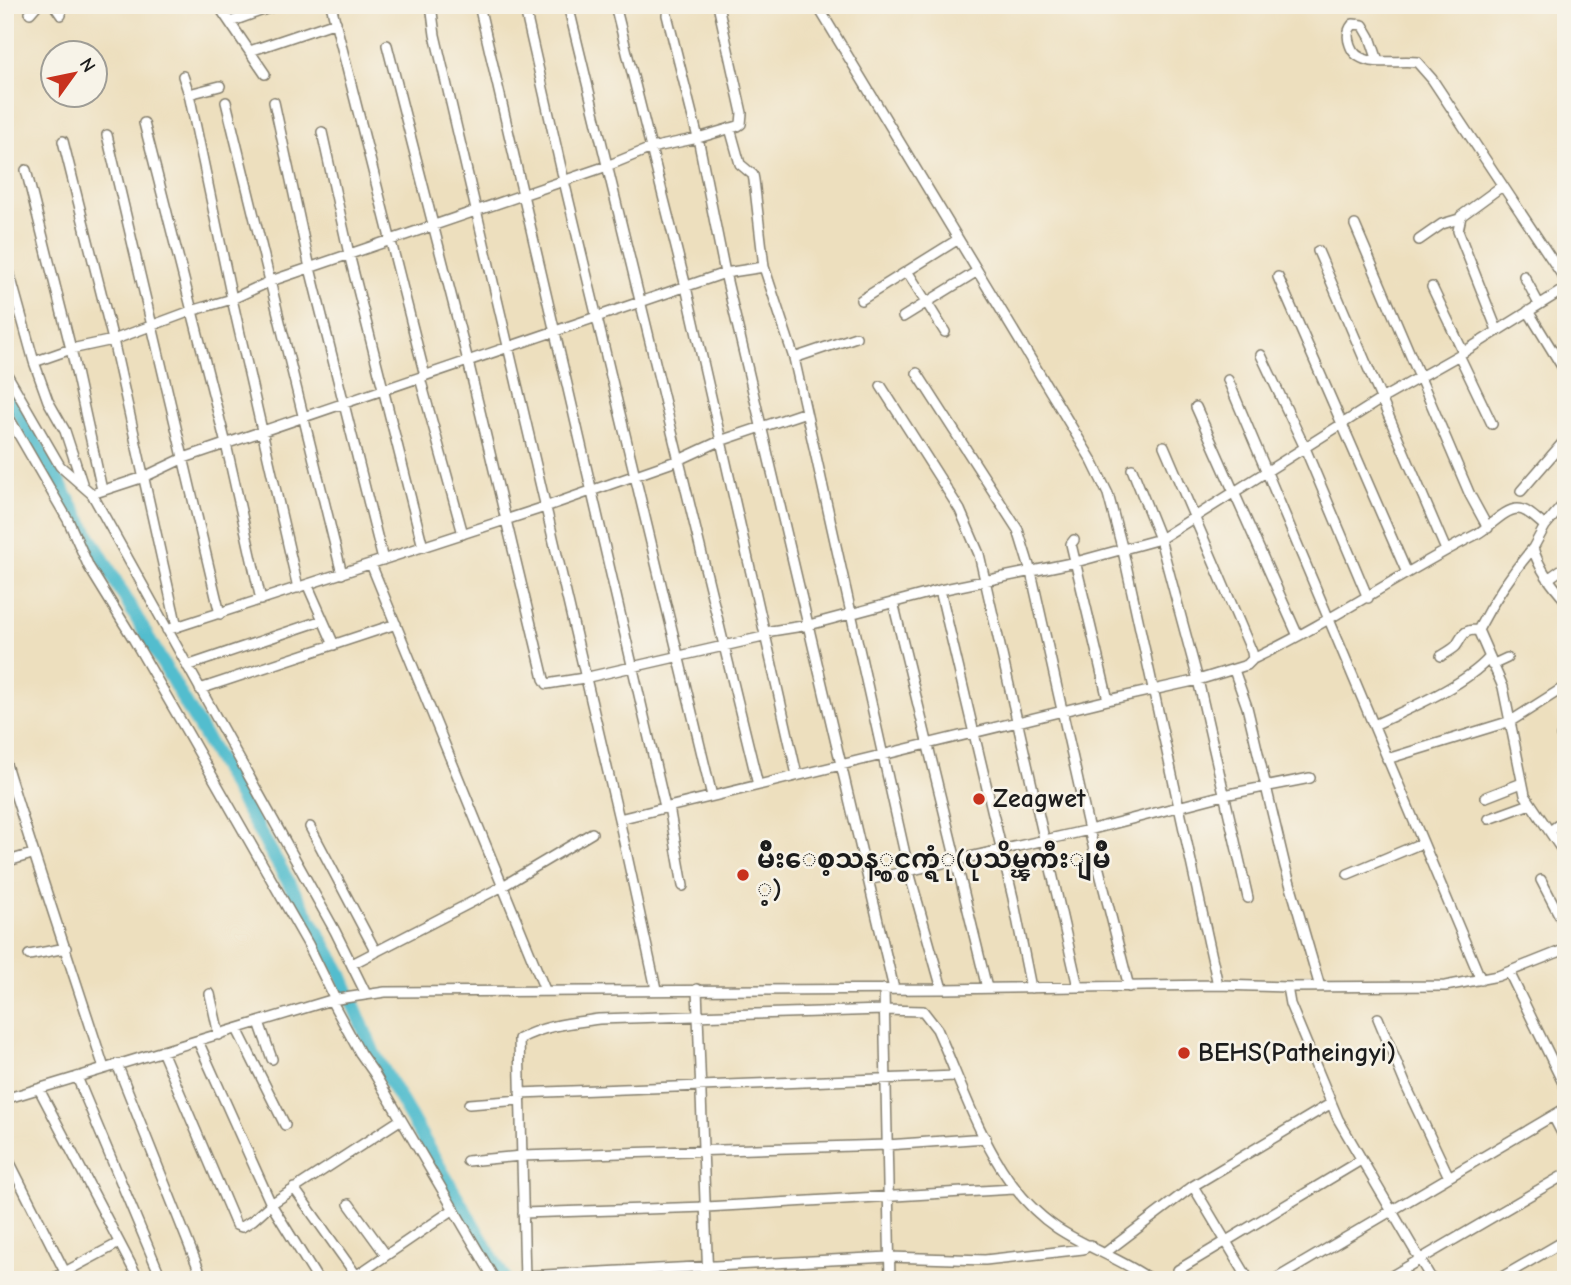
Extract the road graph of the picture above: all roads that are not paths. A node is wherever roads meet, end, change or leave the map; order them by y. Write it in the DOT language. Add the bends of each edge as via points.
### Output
graph roads {
  1 [pos="54,5"];
  2 [pos="218,5"];
  3 [pos="278,5"];
  4 [pos="331,5"];
  5 [pos="431,5"];
  6 [pos="479,5"];
  7 [pos="524,5"];
  8 [pos="568,5"];
  9 [pos="615,5"];
  10 [pos="718,5"];
  11 [pos="817,5"];
  12 [pos="61,15"];
  13 [pos="667,15"];
  14 [pos="230,22"];
  15 [pos="336,22"];
  16 [pos="387,45"];
  17 [pos="250,51"];
  18 [pos="1378,61"];
  19 [pos="265,74"];
  20 [pos="183,76"];
  21 [pos="219,86"];
  22 [pos="189,94"];
  23 [pos="226,102"];
  24 [pos="274,102"];
  25 [pos="144,123"];
  26 [pos="730,128"];
  27 [pos="322,132"];
  28 [pos="107,135"];
  29 [pos="698,138"];
  30 [pos="63,141"];
  31 [pos="652,148"];
  32 [pos="607,166"];
  33 [pos="26,170"];
  34 [pos="564,181"];
  35 [pos="1502,186"];
  36 [pos="523,195"];
  37 [pos="476,211"];
  38 [pos="1459,219"];
  39 [pos="1355,225"];
  40 [pos="434,226"];
  41 [pos="391,240"];
  42 [pos="957,240"];
  43 [pos="1419,240"];
  44 [pos="1318,251"];
  45 [pos="349,254"];
  46 [pos="5,257"];
  47 [pos="764,267"];
  48 [pos="310,268"];
  49 [pos="907,271"];
  50 [pos="976,272"];
  51 [pos="725,273"];
  52 [pos="1524,275"];
  53 [pos="1278,277"];
  54 [pos="271,281"];
  55 [pos="1566,281"];
  56 [pos="685,287"];
  57 [pos="1432,287"];
  58 [pos="1566,288"];
  59 [pos="232,299"];
  60 [pos="861,300"];
  61 [pos="640,302"];
  62 [pos="926,302"];
  63 [pos="1539,304"];
  64 [pos="191,311"];
  65 [pos="1528,311"];
  66 [pos="597,317"];
  67 [pos="903,317"];
  68 [pos="153,326"];
  69 [pos="1497,330"];
  70 [pos="555,331"];
  71 [pos="945,332"];
  72 [pos="856,337"];
  73 [pos="113,340"];
  74 [pos="508,347"];
  75 [pos="71,349"];
  76 [pos="1461,353"];
  77 [pos="1261,355"];
  78 [pos="793,358"];
  79 [pos="468,361"];
  80 [pos="33,362"];
  81 [pos="5,371"];
  82 [pos="917,373"];
  83 [pos="1566,373"];
  84 [pos="1422,376"];
  85 [pos="423,377"];
  86 [pos="1228,380"];
  87 [pos="881,386"];
  88 [pos="384,390"];
  89 [pos="1383,398"];
  90 [pos="343,404"];
  91 [pos="1196,407"];
  92 [pos="5,411"];
  93 [pos="806,412"];
  94 [pos="304,417"];
  95 [pos="1344,424"];
  96 [pos="1492,424"];
  97 [pos="763,428"];
  98 [pos="262,432"];
  99 [pos="1566,439"];
  100 [pos="720,442"];
  101 [pos="226,444"];
  102 [pos="1164,446"];
  103 [pos="1305,448"];
  104 [pos="184,458"];
  105 [pos="679,460"];
  106 [pos="1132,469"];
  107 [pos="1268,470"];
  108 [pos="635,476"];
  109 [pos="144,477"];
  110 [pos="82,483"];
  111 [pos="592,490"];
  112 [pos="102,491"];
  113 [pos="1521,491"];
  114 [pos="1235,492"];
  115 [pos="92,494"];
  116 [pos="1566,501"];
  117 [pos="545,507"];
  118 [pos="1196,517"];
  119 [pos="505,520"];
  120 [pos="1545,526"];
  121 [pos="1488,528"];
  122 [pos="463,534"];
  123 [pos="1160,539"];
  124 [pos="1074,540"];
  125 [pos="423,547"];
  126 [pos="1533,548"];
  127 [pos="1446,550"];
  128 [pos="1123,551"];
  129 [pos="383,560"];
  130 [pos="1076,562"];
  131 [pos="371,564"];
  132 [pos="1566,566"];
  133 [pos="1031,572"];
  134 [pos="1407,573"];
  135 [pos="342,574"];
  136 [pos="1548,579"];
  137 [pos="986,580"];
  138 [pos="303,587"];
  139 [pos="940,590"];
  140 [pos="1368,598"];
  141 [pos="261,600"];
  142 [pos="1566,601"];
  143 [pos="893,603"];
  144 [pos="220,614"];
  145 [pos="850,614"];
  146 [pos="323,620"];
  147 [pos="1329,621"];
  148 [pos="396,624"];
  149 [pos="809,625"];
  150 [pos="177,627"];
  151 [pos="1478,630"];
  152 [pos="167,631"];
  153 [pos="765,632"];
  154 [pos="1298,636"];
  155 [pos="334,645"];
  156 [pos="724,646"];
  157 [pos="678,656"];
  158 [pos="1441,656"];
  159 [pos="1507,658"];
  160 [pos="1253,659"];
  161 [pos="1490,662"];
  162 [pos="187,666"];
  163 [pos="632,666"];
  164 [pos="1234,670"];
  165 [pos="584,678"];
  166 [pos="1198,680"];
  167 [pos="1566,686"];
  168 [pos="200,689"];
  169 [pos="1153,690"];
  170 [pos="1108,700"];
  171 [pos="1063,712"];
  172 [pos="1511,721"];
  173 [pos="1018,722"];
  174 [pos="1374,725"];
  175 [pos="974,733"];
  176 [pos="929,744"];
  177 [pos="882,754"];
  178 [pos="1387,760"];
  179 [pos="5,761"];
  180 [pos="842,764"];
  181 [pos="797,775"];
  182 [pos="1310,778"];
  183 [pos="1522,783"];
  184 [pos="758,785"];
  185 [pos="1267,788"];
  186 [pos="1224,795"];
  187 [pos="712,796"];
  188 [pos="1486,797"];
  189 [pos="1530,804"];
  190 [pos="667,807"];
  191 [pos="1180,807"];
  192 [pos="1489,819"];
  193 [pos="1566,819"];
  194 [pos="619,820"];
  195 [pos="310,827"];
  196 [pos="1089,830"];
  197 [pos="1550,831"];
  198 [pos="592,833"];
  199 [pos="1045,840"];
  200 [pos="1422,843"];
  201 [pos="1001,849"];
  202 [pos="32,853"];
  203 [pos="1566,856"];
  204 [pos="957,860"];
  205 [pos="5,862"];
  206 [pos="909,872"];
  207 [pos="1348,874"];
  208 [pos="868,880"];
  209 [pos="1541,880"];
  210 [pos="503,886"];
  211 [pos="683,886"];
  212 [pos="1248,898"];
  213 [pos="1566,928"];
  214 [pos="66,948"];
  215 [pos="1566,949"];
  216 [pos="376,952"];
  217 [pos="29,955"];
  218 [pos="352,964"];
  219 [pos="1509,972"];
  220 [pos="1480,980"];
  221 [pos="1218,985"];
  222 [pos="1078,987"];
  223 [pos="1129,987"];
  224 [pos="1287,987"];
  225 [pos="1320,987"];
  226 [pos="987,988"];
  227 [pos="1031,988"];
  228 [pos="656,989"];
  229 [pos="942,989"];
  230 [pos="545,990"];
  231 [pos="210,994"];
  232 [pos="363,994"];
  233 [pos="696,994"];
  234 [pos="885,998"];
  235 [pos="335,1000"];
  236 [pos="697,1014"];
  237 [pos="1378,1018"];
  238 [pos="260,1022"];
  239 [pos="237,1029"];
  240 [pos="219,1035"];
  241 [pos="198,1041"];
  242 [pos="162,1051"];
  243 [pos="272,1059"];
  244 [pos="117,1064"];
  245 [pos="104,1068"];
  246 [pos="956,1076"];
  247 [pos="77,1077"];
  248 [pos="885,1079"];
  249 [pos="701,1085"];
  250 [pos="39,1088"];
  251 [pos="1566,1089"];
  252 [pos="520,1097"];
  253 [pos="5,1098"];
  254 [pos="469,1104"];
  255 [pos="1331,1104"];
  256 [pos="1566,1108"];
  257 [pos="1553,1116"];
  258 [pos="400,1120"];
  259 [pos="285,1125"];
  260 [pos="986,1138"];
  261 [pos="1566,1141"];
  262 [pos="887,1145"];
  263 [pos="704,1150"];
  264 [pos="5,1153"];
  265 [pos="522,1156"];
  266 [pos="1361,1160"];
  267 [pos="467,1161"];
  268 [pos="1566,1174"];
  269 [pos="1449,1177"];
  270 [pos="1193,1186"];
  271 [pos="294,1188"];
  272 [pos="1014,1189"];
  273 [pos="888,1196"];
  274 [pos="271,1204"];
  275 [pos="349,1204"];
  276 [pos="706,1207"];
  277 [pos="454,1209"];
  278 [pos="1390,1211"];
  279 [pos="523,1213"];
  280 [pos="1566,1240"];
  281 [pos="1226,1241"];
  282 [pos="119,1243"];
  283 [pos="1090,1245"];
  284 [pos="1105,1252"];
  285 [pos="386,1255"];
  286 [pos="889,1257"];
  287 [pos="1419,1259"];
  288 [pos="708,1267"];
  289 [pos="1178,1270"];
  290 [pos="66,1276"];
  291 [pos="353,1278"];
  292 [pos="525,1278"];
  293 [pos="50,1280"];
  294 [pos="138,1280"];
  295 [pos="162,1280"];
  296 [pos="203,1280"];
  297 [pos="318,1280"];
  298 [pos="495,1280"];
  299 [pos="708,1280"];
  300 [pos="890,1280"];
  301 [pos="1151,1280"];
  302 [pos="1249,1280"];
  303 [pos="1274,1280"];
  304 [pos="1385,1280"];
  305 [pos="1432,1280"];
  306 [pos="1497,1280"];
  1 -- 12 [label="street"];
  2 -- 14 [label="street"];
  3 -- 14 [label="street"];
  4 -- 15 [label="street"];
  5 -- 37 [label="street"];
  6 -- 36 [label="street"];
  7 -- 34 [label="street"];
  8 -- 32 [label="street"];
  9 -- 31 [label="street"];
  10 -- 26 [label="street" via="742,118 741,124"];
  11 -- 42 [label="street"];
  13 -- 29 [label="street"];
  14 -- 17 [label="street"];
  15 -- 17 [label="street"];
  15 -- 41 [label="street"];
  16 -- 40 [label="street"];
  17 -- 19 [label="street"];
  18 -- 35 [label="street" via="1417,62"];
  20 -- 22 [label="street"];
  21 -- 22 [label="street"];
  22 -- 59 [label="street"];
  23 -- 54 [label="street"];
  24 -- 48 [label="street"];
  25 -- 64 [label="street"];
  26 -- 29 [label="street"];
  26 -- 47 [label="street" via="740,164 753,175"];
  27 -- 45 [label="street"];
  28 -- 68 [label="street"];
  29 -- 31 [label="street"];
  29 -- 51 [label="street"];
  30 -- 73 [label="street"];
  31 -- 32 [label="street"];
  31 -- 56 [label="street"];
  32 -- 34 [label="street"];
  32 -- 61 [label="street"];
  33 -- 75 [label="street"];
  34 -- 36 [label="street"];
  34 -- 66 [label="street"];
  35 -- 38 [label="street"];
  35 -- 55 [label="street"];
  36 -- 37 [label="street"];
  36 -- 70 [label="street"];
  37 -- 40 [label="street"];
  37 -- 74 [label="street"];
  38 -- 43 [label="street"];
  38 -- 69 [label="street" via="1462,246"];
  39 -- 84 [label="street"];
  40 -- 41 [label="street"];
  40 -- 79 [label="street"];
  41 -- 45 [label="street"];
  41 -- 85 [label="street"];
  42 -- 49 [label="street"];
  42 -- 50 [label="street"];
  44 -- 89 [label="street"];
  45 -- 48 [label="street"];
  45 -- 88 [label="street"];
  46 -- 80 [label="street"];
  47 -- 51 [label="street"];
  47 -- 78 [label="street"];
  48 -- 54 [label="street"];
  48 -- 90 [label="street"];
  49 -- 60 [label="street"];
  49 -- 62 [label="street"];
  50 -- 62 [label="street"];
  50 -- 128 [label="street" via="1091,459 1108,494"];
  51 -- 56 [label="street"];
  51 -- 97 [label="street"];
  52 -- 63 [label="street"];
  53 -- 95 [label="street"];
  54 -- 59 [label="street"];
  54 -- 94 [label="street"];
  56 -- 61 [label="street"];
  56 -- 100 [label="street"];
  57 -- 76 [label="street"];
  58 -- 63 [label="street"];
  59 -- 64 [label="street"];
  59 -- 98 [label="street"];
  61 -- 66 [label="street"];
  61 -- 105 [label="street"];
  62 -- 67 [label="street"];
  62 -- 71 [label="street"];
  63 -- 65 [label="street"];
  64 -- 68 [label="street"];
  64 -- 101 [label="street"];
  65 -- 69 [label="street"];
  65 -- 83 [label="street"];
  66 -- 70 [label="street"];
  66 -- 108 [label="street"];
  68 -- 73 [label="street"];
  68 -- 104 [label="street"];
  69 -- 76 [label="street"];
  70 -- 74 [label="street"];
  70 -- 111 [label="street"];
  72 -- 78 [label="street"];
  73 -- 75 [label="street"];
  73 -- 109 [label="street"];
  74 -- 79 [label="street"];
  74 -- 117 [label="street"];
  75 -- 80 [label="street"];
  75 -- 112 [label="street"];
  76 -- 84 [label="street"];
  76 -- 96 [label="street"];
  77 -- 103 [label="street"];
  78 -- 93 [label="street"];
  79 -- 85 [label="street"];
  79 -- 119 [label="street"];
  80 -- 110 [label="street" via="65,431"];
  81 -- 110 [label="street" via="60,466"];
  82 -- 133 [label="street" via="1018,530"];
  84 -- 89 [label="street"];
  84 -- 121 [label="street"];
  85 -- 88 [label="street"];
  85 -- 122 [label="street"];
  86 -- 107 [label="street"];
  87 -- 137 [label="street" via="960,510"];
  88 -- 90 [label="street"];
  88 -- 125 [label="street"];
  89 -- 95 [label="street"];
  89 -- 127 [label="street"];
  90 -- 94 [label="street"];
  90 -- 129 [label="street"];
  91 -- 114 [label="street"];
  92 -- 235 [label="street" via="68,520 89,567 308,944"];
  93 -- 97 [label="street"];
  93 -- 145 [label="street"];
  94 -- 98 [label="street"];
  94 -- 135 [label="street"];
  95 -- 103 [label="street"];
  95 -- 134 [label="street"];
  97 -- 100 [label="street"];
  97 -- 149 [label="street"];
  98 -- 101 [label="street"];
  98 -- 138 [label="street"];
  99 -- 113 [label="street"];
  100 -- 105 [label="street"];
  100 -- 153 [label="street"];
  101 -- 104 [label="street"];
  101 -- 141 [label="street"];
  102 -- 118 [label="street"];
  103 -- 107 [label="street"];
  103 -- 140 [label="street"];
  104 -- 109 [label="street"];
  104 -- 144 [label="street"];
  105 -- 108 [label="street"];
  105 -- 156 [label="street"];
  106 -- 123 [label="street"];
  107 -- 114 [label="street"];
  107 -- 147 [label="street"];
  108 -- 111 [label="street"];
  108 -- 157 [label="street"];
  109 -- 112 [label="street"];
  109 -- 150 [label="street"];
  110 -- 115 [label="street"];
  111 -- 117 [label="street"];
  111 -- 163 [label="street"];
  112 -- 115 [label="street"];
  114 -- 118 [label="street"];
  114 -- 154 [label="street"];
  115 -- 152 [label="street"];
  116 -- 120 [label="street"];
  117 -- 119 [label="street"];
  117 -- 165 [label="street"];
  118 -- 123 [label="street"];
  118 -- 160 [label="street"];
  119 -- 122 [label="street"];
  119 -- 165 [label="street" via="545,682"];
  120 -- 121 [label="street" via="1518,509"];
  120 -- 126 [label="street"];
  121 -- 127 [label="street"];
  122 -- 125 [label="street"];
  123 -- 128 [label="street"];
  123 -- 166 [label="street"];
  124 -- 130 [label="street"];
  125 -- 129 [label="street"];
  126 -- 136 [label="street"];
  126 -- 151 [label="street" via="1504,584"];
  127 -- 134 [label="street"];
  128 -- 130 [label="street"];
  128 -- 169 [label="street"];
  129 -- 131 [label="street"];
  130 -- 133 [label="street"];
  130 -- 170 [label="street"];
  131 -- 135 [label="street"];
  131 -- 148 [label="street"];
  132 -- 136 [label="street"];
  133 -- 137 [label="street"];
  133 -- 171 [label="street"];
  134 -- 140 [label="street"];
  135 -- 138 [label="street"];
  136 -- 142 [label="street"];
  137 -- 139 [label="street"];
  137 -- 173 [label="street"];
  138 -- 141 [label="street"];
  138 -- 146 [label="street"];
  139 -- 143 [label="street"];
  139 -- 175 [label="street"];
  140 -- 147 [label="street"];
  141 -- 144 [label="street"];
  143 -- 145 [label="street"];
  143 -- 176 [label="street"];
  144 -- 150 [label="street"];
  145 -- 149 [label="street"];
  145 -- 177 [label="street"];
  146 -- 155 [label="street"];
  146 -- 162 [label="street"];
  147 -- 154 [label="street"];
  147 -- 174 [label="street"];
  148 -- 155 [label="street"];
  148 -- 210 [label="street"];
  149 -- 153 [label="street"];
  149 -- 180 [label="street"];
  150 -- 152 [label="street"];
  151 -- 158 [label="street" via="1461,635 1455,647"];
  151 -- 161 [label="street"];
  152 -- 162 [label="street"];
  153 -- 156 [label="street" via="763,637"];
  153 -- 181 [label="street"];
  154 -- 160 [label="street"];
  155 -- 168 [label="street"];
  156 -- 157 [label="street"];
  156 -- 184 [label="street"];
  157 -- 163 [label="street"];
  157 -- 187 [label="street"];
  159 -- 161 [label="street"];
  160 -- 164 [label="street"];
  161 -- 172 [label="street" via="1503,687"];
  161 -- 174 [label="street"];
  162 -- 168 [label="street"];
  163 -- 165 [label="street"];
  163 -- 190 [label="street"];
  164 -- 166 [label="street"];
  164 -- 185 [label="street"];
  165 -- 194 [label="street"];
  166 -- 169 [label="street"];
  166 -- 186 [label="street"];
  167 -- 172 [label="street"];
  168 -- 218 [label="street"];
  169 -- 170 [label="street"];
  169 -- 191 [label="street"];
  170 -- 171 [label="street"];
  171 -- 173 [label="street"];
  171 -- 196 [label="street"];
  172 -- 178 [label="street"];
  172 -- 183 [label="street"];
  173 -- 175 [label="street"];
  173 -- 199 [label="street"];
  174 -- 178 [label="street"];
  175 -- 176 [label="street"];
  175 -- 201 [label="street"];
  176 -- 177 [label="street"];
  176 -- 204 [label="street"];
  177 -- 180 [label="street"];
  177 -- 206 [label="street"];
  178 -- 200 [label="street"];
  179 -- 202 [label="street"];
  180 -- 181 [label="street"];
  180 -- 208 [label="street"];
  181 -- 184 [label="street"];
  182 -- 185 [label="street"];
  183 -- 188 [label="street"];
  183 -- 189 [label="street"];
  184 -- 187 [label="street"];
  185 -- 186 [label="street"];
  185 -- 225 [label="street"];
  186 -- 191 [label="street"];
  186 -- 212 [label="street"];
  187 -- 190 [label="street"];
  189 -- 192 [label="street"];
  189 -- 197 [label="street"];
  190 -- 194 [label="street"];
  190 -- 211 [label="street"];
  191 -- 196 [label="street"];
  191 -- 221 [label="street"];
  193 -- 197 [label="street"];
  194 -- 228 [label="street"];
  195 -- 216 [label="street"];
  196 -- 199 [label="street"];
  196 -- 223 [label="street"];
  197 -- 203 [label="street"];
  198 -- 210 [label="street"];
  199 -- 201 [label="street"];
  199 -- 222 [label="street"];
  200 -- 207 [label="street"];
  200 -- 220 [label="street"];
  201 -- 204 [label="street"];
  201 -- 227 [label="street"];
  202 -- 205 [label="street"];
  202 -- 214 [label="street"];
  204 -- 206 [label="street"];
  204 -- 226 [label="street"];
  206 -- 208 [label="street"];
  206 -- 229 [label="street"];
  208 -- 234 [label="street"];
  209 -- 213 [label="street"];
  210 -- 216 [label="street"];
  210 -- 230 [label="street"];
  214 -- 217 [label="street"];
  214 -- 245 [label="street"];
  215 -- 219 [label="street"];
  216 -- 218 [label="street"];
  218 -- 232 [label="street"];
  219 -- 220 [label="street"];
  219 -- 251 [label="street"];
  220 -- 225 [label="street" via="1445,986"];
  221 -- 223 [label="street"];
  221 -- 224 [label="street"];
  222 -- 223 [label="street"];
  222 -- 227 [label="street"];
  224 -- 225 [label="street"];
  224 -- 255 [label="street"];
  226 -- 227 [label="street"];
  226 -- 229 [label="street"];
  228 -- 230 [label="street"];
  228 -- 233 [label="street"];
  229 -- 234 [label="street"];
  230 -- 232 [label="street"];
  231 -- 240 [label="street"];
  232 -- 235 [label="street"];
  233 -- 234 [label="street"];
  233 -- 236 [label="street"];
  234 -- 236 [label="street"];
  234 -- 246 [label="street" via="927,1014"];
  234 -- 248 [label="street"];
  235 -- 238 [label="street"];
  235 -- 258 [label="street"];
  236 -- 249 [label="street"];
  236 -- 252 [label="street" via="599,1019 535,1030 519,1039"];
  237 -- 269 [label="street"];
  238 -- 239 [label="street"];
  238 -- 243 [label="street"];
  239 -- 240 [label="street"];
  239 -- 259 [label="street"];
  240 -- 241 [label="street"];
  241 -- 242 [label="street"];
  241 -- 274 [label="street"];
  242 -- 244 [label="street"];
  242 -- 274 [label="street" via="236,1225 242,1227"];
  244 -- 245 [label="street"];
  244 -- 296 [label="street"];
  245 -- 247 [label="street"];
  246 -- 248 [label="street"];
  246 -- 260 [label="street"];
  247 -- 250 [label="street"];
  247 -- 295 [label="street"];
  248 -- 249 [label="street"];
  248 -- 262 [label="street"];
  249 -- 252 [label="street"];
  249 -- 263 [label="street"];
  250 -- 253 [label="street"];
  250 -- 282 [label="street"];
  252 -- 254 [label="street"];
  252 -- 265 [label="street"];
  255 -- 266 [label="street"];
  255 -- 270 [label="street"];
  256 -- 257 [label="street"];
  257 -- 261 [label="street"];
  257 -- 269 [label="street"];
  258 -- 271 [label="street"];
  258 -- 277 [label="street"];
  260 -- 262 [label="street"];
  260 -- 272 [label="street"];
  262 -- 263 [label="street"];
  262 -- 273 [label="street"];
  263 -- 265 [label="street"];
  263 -- 276 [label="street"];
  264 -- 290 [label="street"];
  265 -- 267 [label="street"];
  265 -- 279 [label="street"];
  266 -- 278 [label="street"];
  266 -- 281 [label="street"];
  268 -- 287 [label="street"];
  269 -- 278 [label="street"];
  270 -- 281 [label="street"];
  270 -- 284 [label="street"];
  271 -- 274 [label="street"];
  271 -- 291 [label="street"];
  272 -- 273 [label="street"];
  272 -- 283 [label="street" via="1058,1229"];
  273 -- 276 [label="street"];
  273 -- 286 [label="street"];
  274 -- 297 [label="street"];
  275 -- 285 [label="street"];
  276 -- 279 [label="street"];
  276 -- 288 [label="street"];
  277 -- 285 [label="street"];
  277 -- 298 [label="street"];
  278 -- 287 [label="street"];
  278 -- 303 [label="street"];
  279 -- 292 [label="street"];
  280 -- 306 [label="street"];
  281 -- 289 [label="street"];
  281 -- 302 [label="street"];
  282 -- 290 [label="street"];
  282 -- 294 [label="street"];
  283 -- 284 [label="street"];
  283 -- 286 [label="street" via="985,1260"];
  284 -- 301 [label="street"];
  285 -- 291 [label="street"];
  286 -- 288 [label="street"];
  286 -- 300 [label="street"];
  287 -- 304 [label="street"];
  287 -- 305 [label="street"];
  288 -- 292 [label="street"];
  288 -- 299 [label="street"];
  290 -- 293 [label="street"];
}
